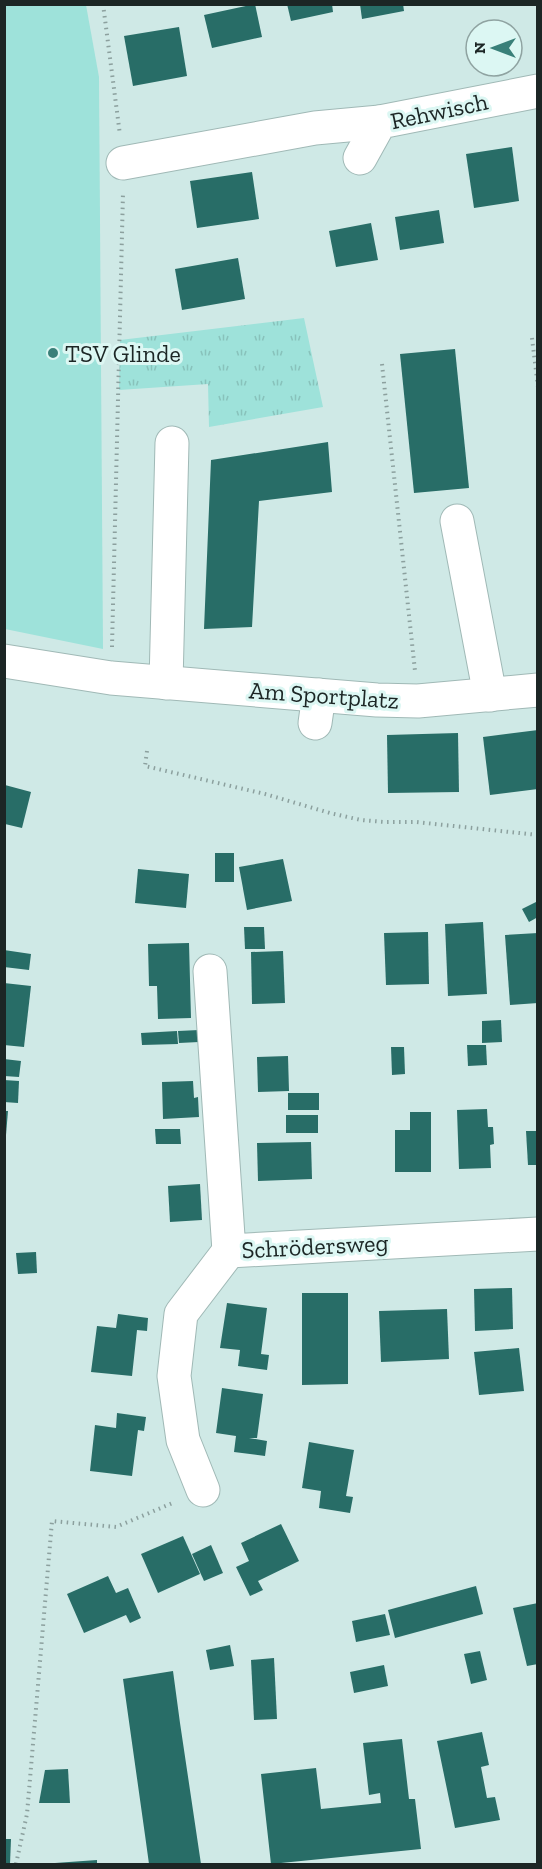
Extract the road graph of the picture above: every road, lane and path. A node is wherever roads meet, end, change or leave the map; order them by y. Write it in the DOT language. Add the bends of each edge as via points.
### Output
graph roads {
  1 [pos="103,4"];
  2 [pos="537,91"];
  3 [pos="380,122"];
  4 [pos="360,158"];
  5 [pos="123,163"];
  6 [pos="532,338"];
  7 [pos="382,364"];
  8 [pos="537,387"];
  9 [pos="172,443"];
  10 [pos="457,521"];
  11 [pos="4,661"];
  12 [pos="111,678"];
  13 [pos="166,682"];
  14 [pos="537,690"];
  15 [pos="490,695"];
  16 [pos="418,701"];
  17 [pos="147,751"];
  18 [pos="537,835"];
  19 [pos="210,971"];
  20 [pos="537,1234"];
  21 [pos="229,1251"];
  22 [pos="203,1490"];
  23 [pos="16,1864"];
  1 -- 5 [label="path"];
  2 -- 3 [label="street, Rehwisch"];
  3 -- 4 [label="street, Rehwisch"];
  3 -- 5 [label="street" via="315,128"];
  5 -- 12 [label="path"];
  6 -- 8 [label="path"];
  7 -- 16 [label="path"];
  9 -- 13 [label="street"];
  10 -- 15 [label="street"];
  11 -- 12 [label="street, Am Sportplatz"];
  12 -- 13 [label="street, Am Sportplatz"];
  13 -- 16 [label="street, Am Sportplatz" via="240,702 317,709 377,700"];
  14 -- 15 [label="street, Am Sportplatz"];
  15 -- 16 [label="street, Am Sportplatz"];
  17 -- 18 [label="path" via="145,766 361,820 427,822"];
  19 -- 21 [label="street, Schrödersweg"];
  20 -- 21 [label="street, Schrödersweg"];
  21 -- 22 [label="street" via="181,1314 174,1376 183,1440"];
  22 -- 23 [label="path" via="116,1527 52,1521 27,1814"];
}
